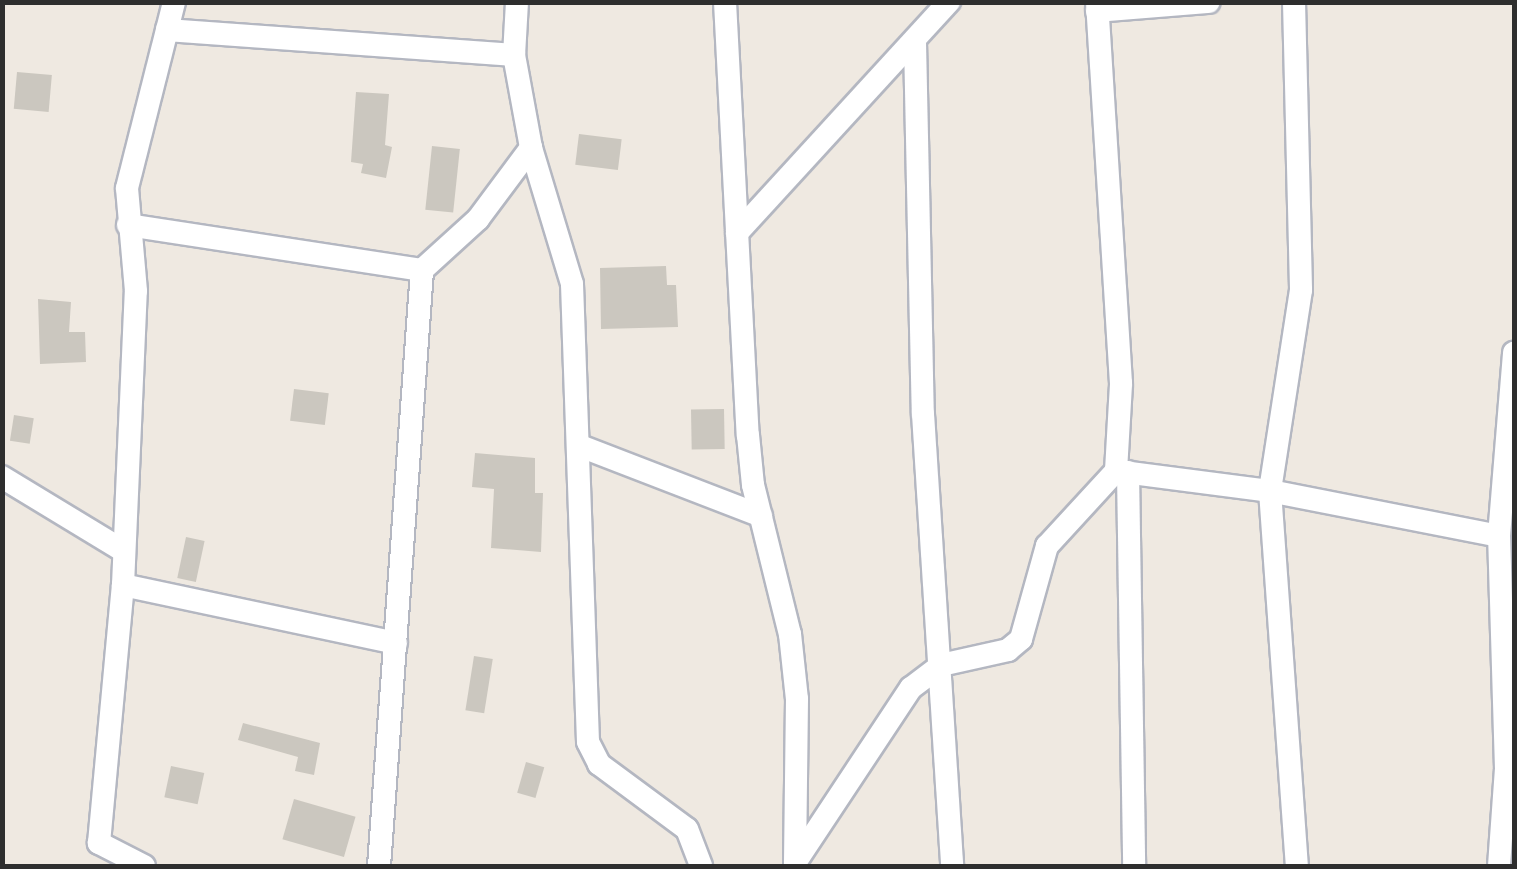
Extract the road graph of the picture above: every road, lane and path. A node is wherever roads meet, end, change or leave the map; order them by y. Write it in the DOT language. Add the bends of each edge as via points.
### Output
graph roads {
  1 [pos="174,2"];
  2 [pos="517,2"];
  3 [pos="726,2"];
  4 [pos="1209,2"];
  5 [pos="1294,2"];
  6 [pos="1097,6"];
  7 [pos="939,9"];
  8 [pos="167,30"];
  9 [pos="915,42"];
  10 [pos="514,56"];
  11 [pos="531,148"];
  12 [pos="128,224"];
  13 [pos="737,233"];
  14 [pos="422,270"];
  15 [pos="1514,354"];
  16 [pos="580,446"];
  17 [pos="1122,472"];
  18 [pos="2,477"];
  19 [pos="1270,491"];
  20 [pos="761,516"];
  21 [pos="1499,536"];
  22 [pos="122,550"];
  23 [pos="123,585"];
  24 [pos="396,643"];
  25 [pos="940,666"];
  26 [pos="1510,764"];
  27 [pos="794,865"];
  28 [pos="144,866"];
  29 [pos="379,866"];
  30 [pos="701,866"];
  31 [pos="952,866"];
  32 [pos="1134,866"];
  33 [pos="1297,866"];
  34 [pos="1498,866"];
  1 -- 8 [label="street"];
  2 -- 10 [label="street"];
  3 -- 13 [label="street"];
  4 -- 6 [label="street"];
  5 -- 19 [label="street" via="1302,290"];
  6 -- 17 [label="street"];
  7 -- 9 [label="street"];
  8 -- 10 [label="street"];
  8 -- 12 [label="street" via="127,188"];
  9 -- 13 [label="street"];
  9 -- 25 [label="street" via="924,414"];
  10 -- 11 [label="street"];
  11 -- 14 [label="street" via="478,220"];
  11 -- 16 [label="street" via="572,284"];
  12 -- 14 [label="street"];
  12 -- 22 [label="street" via="136,292"];
  13 -- 20 [label="street" via="748,435"];
  14 -- 24 [label="street"];
  15 -- 21 [label="street"];
  16 -- 20 [label="street"];
  16 -- 30 [label="street" via="588,742 600,764 688,829"];
  17 -- 19 [label="street"];
  17 -- 25 [label="street" via="1047,546 1022,639 1008,650"];
  17 -- 32 [label="street"];
  18 -- 22 [label="street"];
  19 -- 21 [label="street"];
  19 -- 33 [label="street"];
  20 -- 27 [label="street" via="790,634 797,699"];
  21 -- 26 [label="street"];
  22 -- 23 [label="street"];
  23 -- 24 [label="street"];
  23 -- 28 [label="street" via="99,843"];
  24 -- 29 [label="street"];
  25 -- 27 [label="street" via="910,688"];
  25 -- 31 [label="street"];
  26 -- 34 [label="street"];
}
